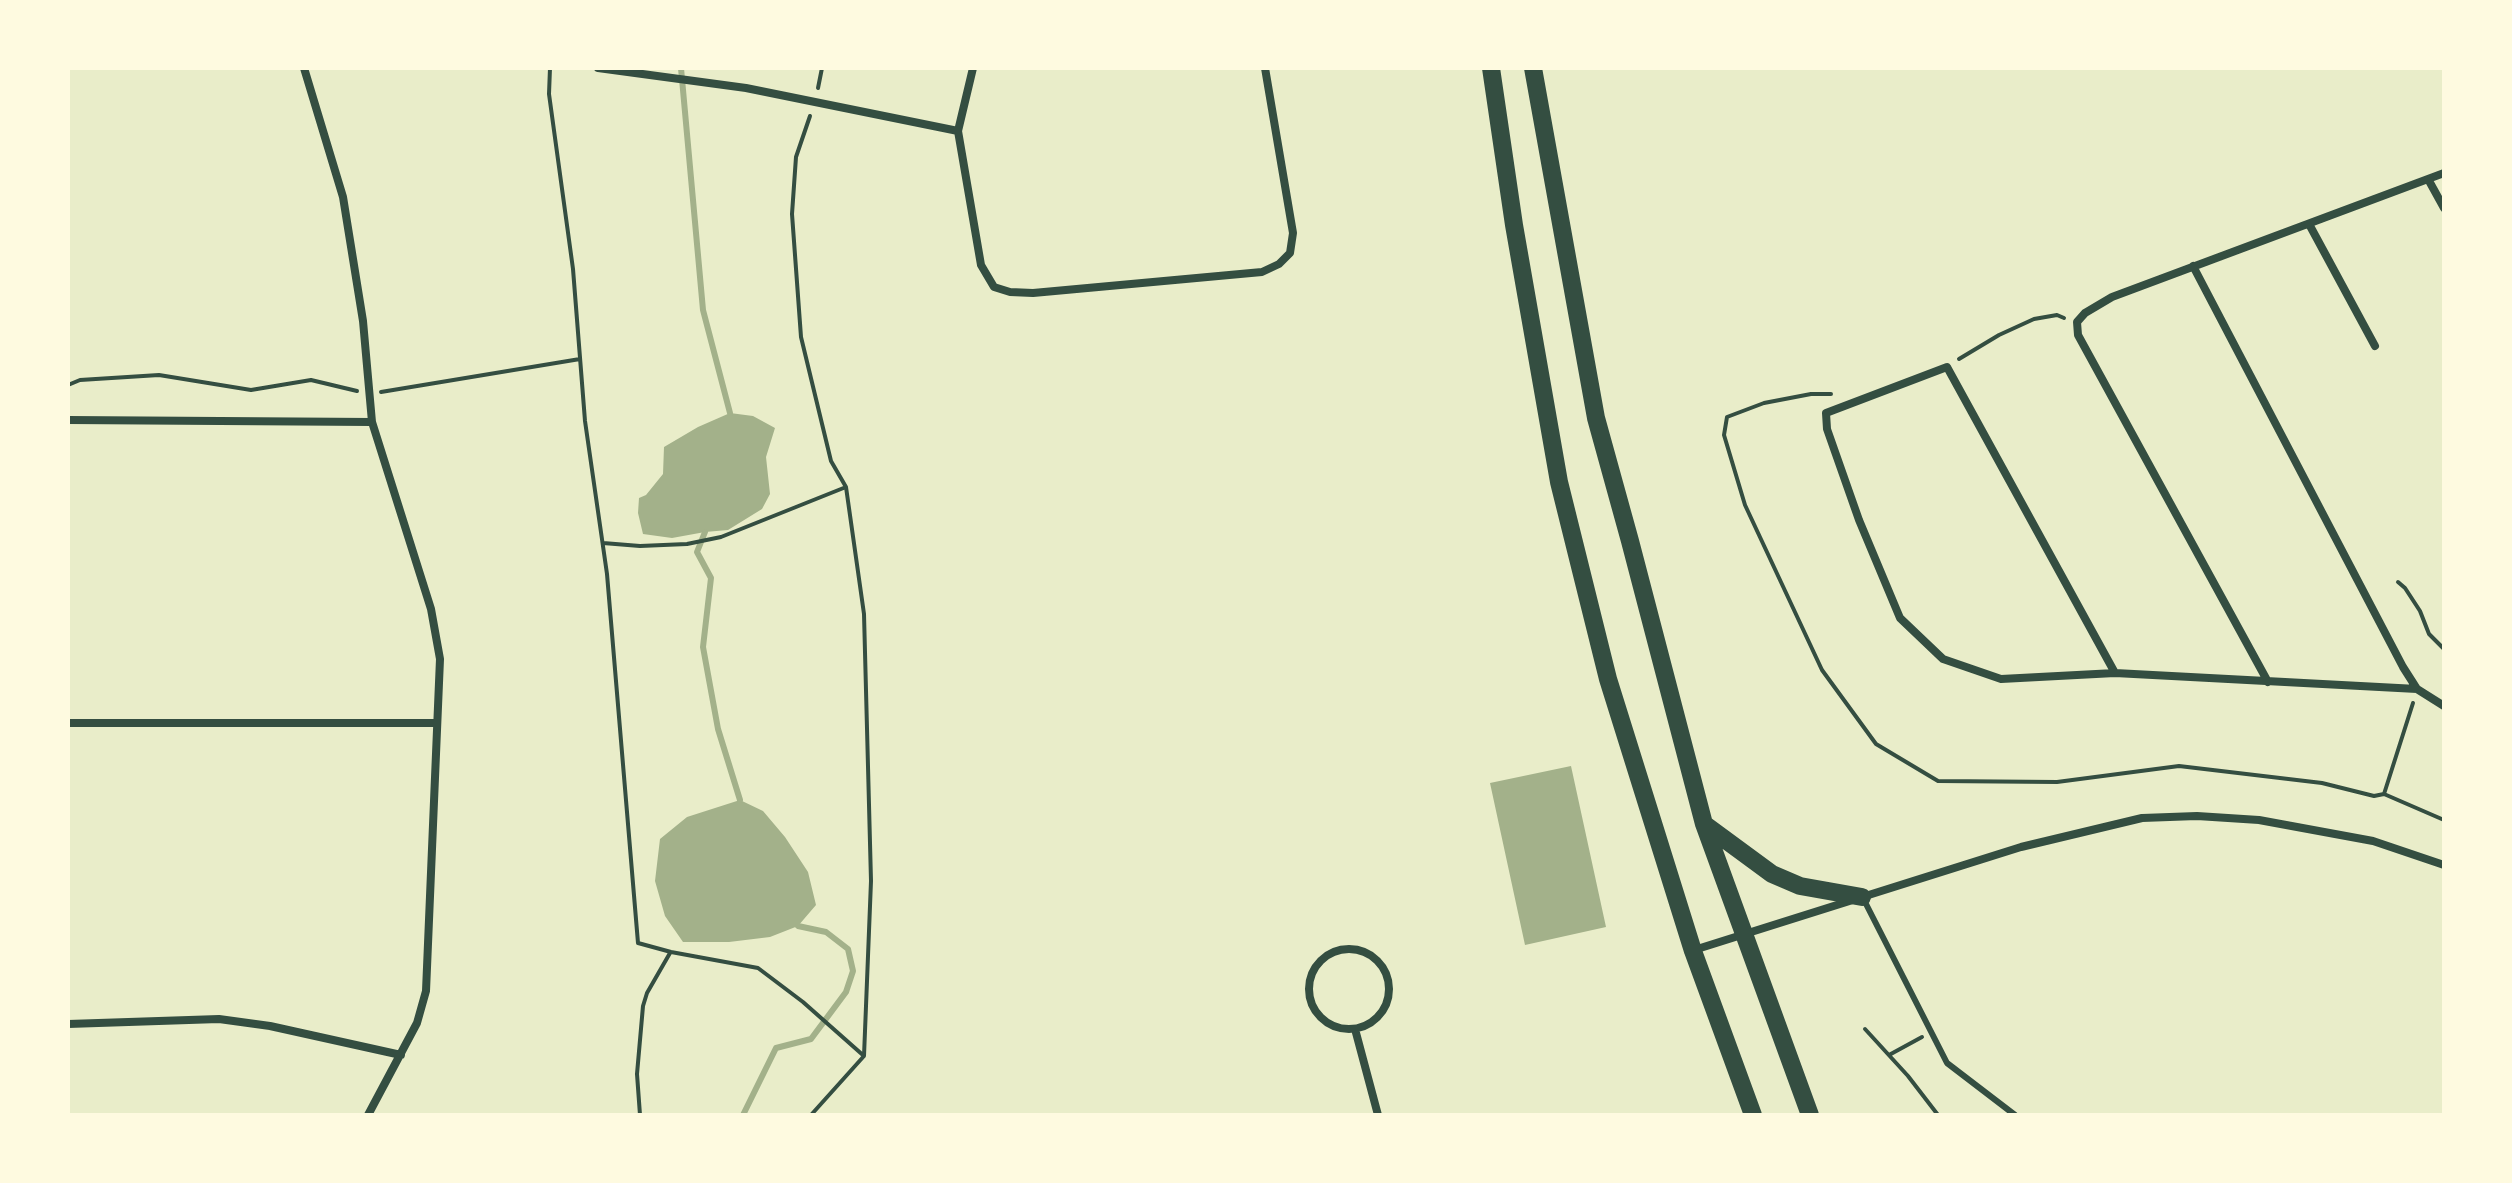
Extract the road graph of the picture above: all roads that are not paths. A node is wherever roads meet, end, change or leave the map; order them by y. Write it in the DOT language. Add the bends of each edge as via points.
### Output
graph roads {
  1 [pos="304,68"];
  2 [pos="598,68"];
  3 [pos="973,68"];
  4 [pos="1265,68"];
  5 [pos="1491,68"];
  6 [pos="1533,68"];
  7 [pos="958,131"];
  8 [pos="2444,173"];
  9 [pos="2428,179"];
  10 [pos="2444,208"];
  11 [pos="2309,224"];
  12 [pos="2193,266"];
  13 [pos="2375,346"];
  14 [pos="68,420"];
  15 [pos="372,422"];
  16 [pos="2115,673"];
  17 [pos="2268,682"];
  18 [pos="2417,689"];
  19 [pos="2444,706"];
  20 [pos="68,723"];
  21 [pos="437,723"];
  22 [pos="1704,824"];
  23 [pos="2444,865"];
  24 [pos="1862,897"];
  25 [pos="1743,934"];
  26 [pos="1693,951"];
  27 [pos="68,1024"];
  28 [pos="1355,1029"];
  29 [pos="401,1055"];
  30 [pos="368,1115"];
  31 [pos="1378,1115"];
  32 [pos="1753,1115"];
  33 [pos="1810,1115"];
  34 [pos="2015,1115"];
  1 -- 15 [label="street" via="343,197"];
  2 -- 7 [label="street" via="746,88"];
  3 -- 7 [label="street"];
  4 -- 7 [label="street" via="1293,233 1290,253 1262,272 1033,293 994,287 981,265"];
  5 -- 26 [label="main road" via="1559,482 1608,679"];
  6 -- 22 [label="main road" via="1596,418"];
  8 -- 9 [label="street"];
  9 -- 10 [label="street"];
  9 -- 11 [label="street"];
  11 -- 12 [label="street"];
  11 -- 13 [label="street"];
  12 -- 17 [label="street" via="2085,313 2077,322 2078,335"];
  12 -- 18 [label="street"];
  14 -- 15 [label="street"];
  15 -- 21 [label="street" via="431,609 440,659"];
  16 -- 16 [label="street" via="2001,679 1943,659 1900,618 1859,520 1826,413 1947,367"];
  16 -- 17 [label="street"];
  17 -- 18 [label="street"];
  18 -- 19 [label="street"];
  20 -- 21 [label="street"];
  21 -- 29 [label="street" via="426,991"];
  22 -- 24 [label="main road" via="1772,874 1800,886"];
  22 -- 25 [label="main road"];
  23 -- 24 [label="street" via="2373,841 2259,820 2142,818 2021,847"];
  24 -- 25 [label="street"];
  24 -- 34 [label="lane" via="1947,1063"];
  25 -- 26 [label="street"];
  25 -- 33 [label="main road"];
  26 -- 32 [label="main road"];
  27 -- 29 [label="street" via="219,1019"];
  28 -- 28 [label="street" via="1323,1020 1309,999 1308,986 1319,962 1341,950 1367,953 1378,962 1389,986 1382,1012"];
  28 -- 31 [label="street"];
  29 -- 30 [label="street"];
}
